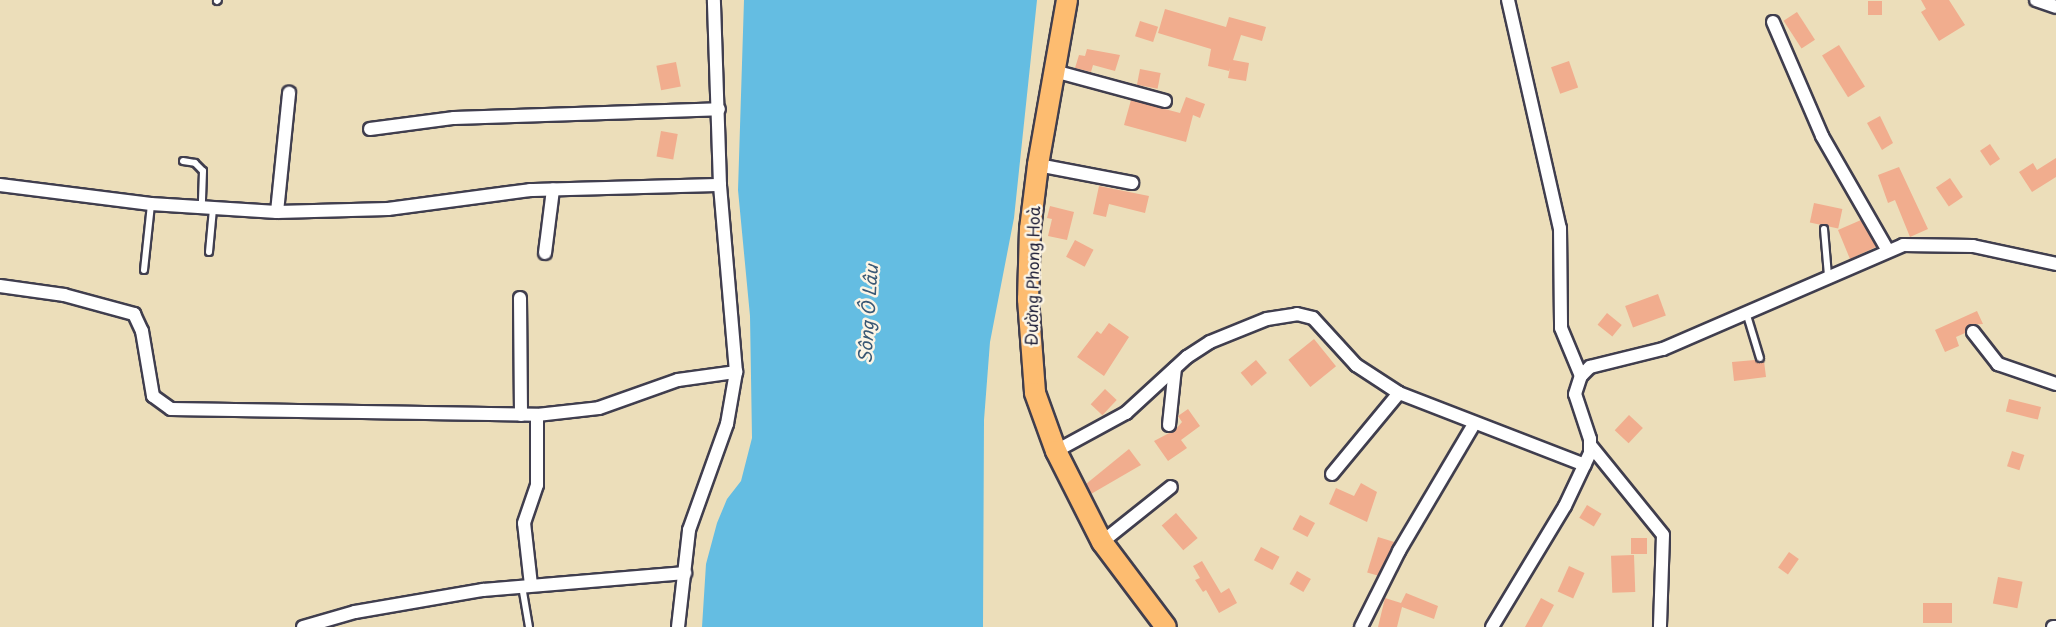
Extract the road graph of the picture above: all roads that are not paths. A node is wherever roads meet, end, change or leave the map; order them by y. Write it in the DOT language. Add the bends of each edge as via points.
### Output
graph roads {
  1 [pos="714,0"];
  2 [pos="1067,0"];
  3 [pos="1508,0"];
  4 [pos="2036,0"];
  5 [pos="2056,7"];
  6 [pos="1773,22"];
  7 [pos="1054,71"];
  8 [pos="289,93"];
  9 [pos="1165,101"];
  10 [pos="719,109"];
  11 [pos="370,129"];
  12 [pos="183,161"];
  13 [pos="1038,165"];
  14 [pos="1132,183"];
  15 [pos="0,185"];
  16 [pos="720,185"];
  17 [pos="553,190"];
  18 [pos="151,204"];
  19 [pos="207,209"];
  20 [pos="277,212"];
  21 [pos="1824,229"];
  22 [pos="1887,249"];
  23 [pos="209,252"];
  24 [pos="545,253"];
  25 [pos="2056,264"];
  26 [pos="144,270"];
  27 [pos="1828,276"];
  28 [pos="0,286"];
  29 [pos="520,298"];
  30 [pos="1746,311"];
  31 [pos="1973,332"];
  32 [pos="1760,358"];
  33 [pos="1175,368"];
  34 [pos="736,372"];
  35 [pos="1581,376"];
  36 [pos="2056,384"];
  37 [pos="1399,393"];
  38 [pos="521,415"];
  39 [pos="537,415"];
  40 [pos="1474,424"];
  41 [pos="1169,425"];
  42 [pos="1591,446"];
  43 [pos="1056,451"];
  44 [pos="1585,465"];
  45 [pos="1332,474"];
  46 [pos="1172,487"];
  47 [pos="1102,542"];
  48 [pos="685,573"];
  49 [pos="527,585"];
  50 [pos="303,627"];
  51 [pos="529,627"];
  52 [pos="678,627"];
  53 [pos="1166,627"];
  54 [pos="1361,627"];
  55 [pos="1492,627"];
  56 [pos="1660,627"];
  1 -- 10 [label="street"];
  2 -- 7 [label="main road, Đường Phong Hoà"];
  3 -- 35 [label="street" via="1560,228 1561,328"];
  4 -- 5 [label="street"];
  6 -- 22 [label="street" via="1822,136"];
  7 -- 9 [label="street"];
  7 -- 13 [label="main road, Đường Phong Hoà"];
  8 -- 20 [label="street"];
  10 -- 11 [label="street" via="454,118"];
  10 -- 16 [label="street"];
  12 -- 19 [label="lane" via="199,164 203,171"];
  13 -- 14 [label="street"];
  13 -- 43 [label="main road, Đường Phong Hoà" via="1029,262 1030,358 1035,393"];
  15 -- 18 [label="street"];
  16 -- 17 [label="street"];
  16 -- 34 [label="street"];
  17 -- 20 [label="street" via="388,209"];
  17 -- 24 [label="street"];
  18 -- 19 [label="street"];
  18 -- 26 [label="lane"];
  19 -- 20 [label="street"];
  19 -- 23 [label="lane"];
  21 -- 27 [label="lane"];
  22 -- 25 [label="street" via="1916,243 1951,244 2002,250"];
  22 -- 27 [label="street"];
  27 -- 30 [label="street"];
  28 -- 38 [label="street" via="64,295 134,314 142,331 153,396 171,409"];
  29 -- 38 [label="street"];
  30 -- 32 [label="lane"];
  30 -- 35 [label="street" via="1663,349 1596,365"];
  31 -- 36 [label="street" via="1998,364"];
  33 -- 37 [label="street" via="1222,336 1267,319 1302,314 1317,321 1366,373"];
  33 -- 41 [label="street"];
  33 -- 43 [label="street" via="1126,413"];
  34 -- 39 [label="street" via="678,380 599,408"];
  34 -- 48 [label="street" via="727,424 694,509"];
  35 -- 42 [label="street" via="1575,394"];
  37 -- 40 [label="street"];
  37 -- 45 [label="street"];
  38 -- 39 [label="street"];
  39 -- 49 [label="street" via="537,485 524,523"];
  40 -- 44 [label="street"];
  40 -- 54 [label="street" via="1394,559"];
  42 -- 44 [label="street"];
  42 -- 56 [label="street" via="1663,535"];
  43 -- 47 [label="main road, Đường Phong Hoà"];
  44 -- 55 [label="street" via="1565,506"];
  46 -- 47 [label="street"];
  47 -- 53 [label="main road, Đường Phong Hoà"];
  48 -- 49 [label="street"];
  48 -- 52 [label="street"];
  49 -- 50 [label="street" via="406,602"];
  49 -- 51 [label="lane"];
}
